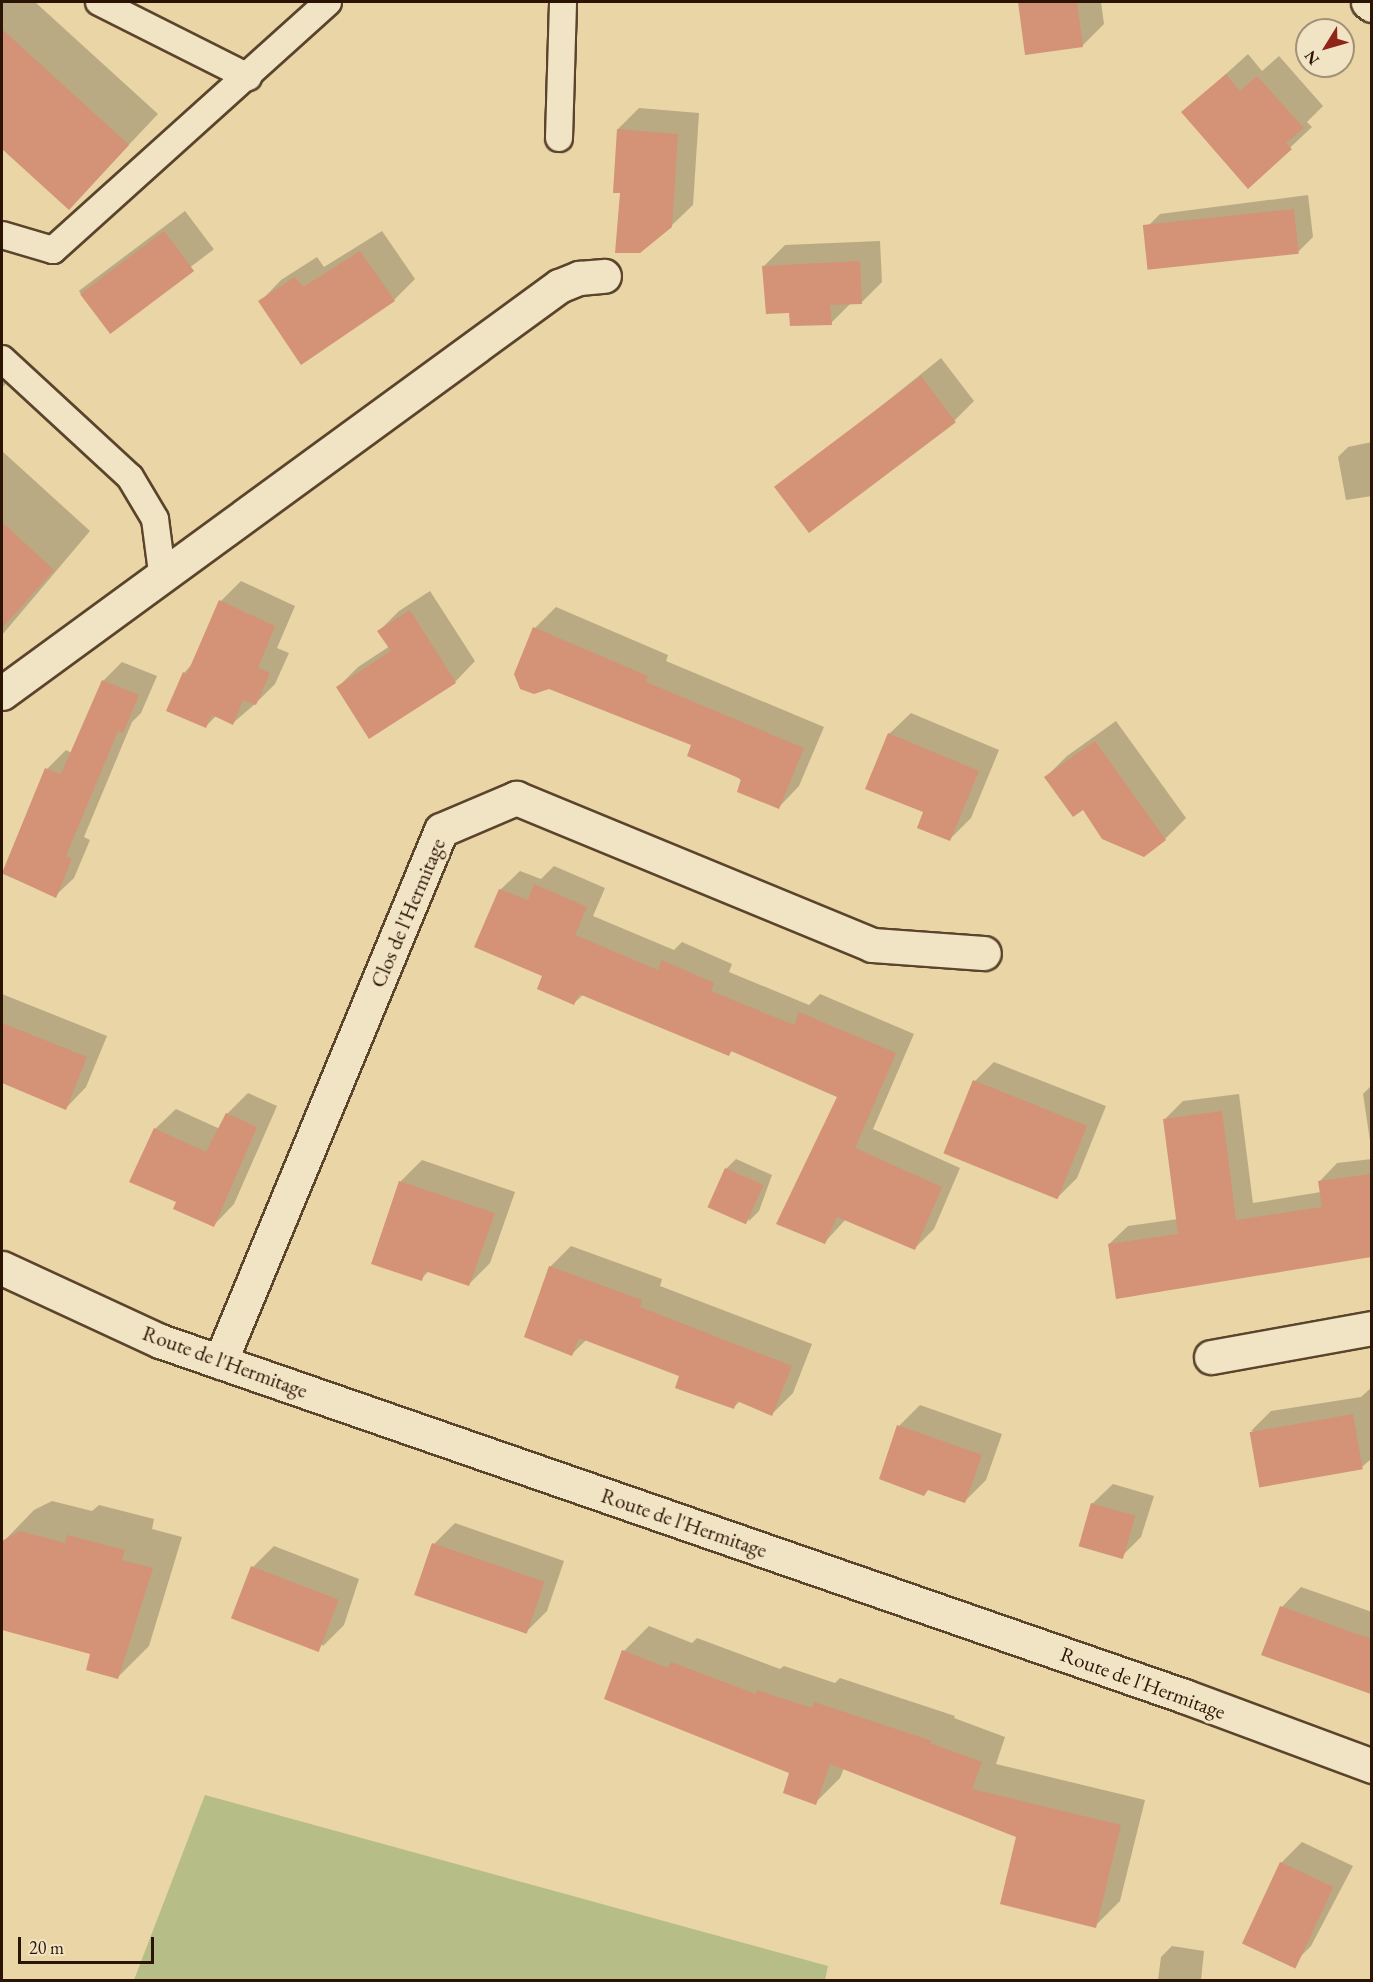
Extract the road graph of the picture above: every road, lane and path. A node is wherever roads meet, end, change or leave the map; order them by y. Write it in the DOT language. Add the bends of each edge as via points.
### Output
graph roads {
  1 [pos="99,2"];
  2 [pos="328,2"];
  3 [pos="563,2"];
  4 [pos="1368,2"];
  5 [pos="1371,5"];
  6 [pos="248,77"];
  7 [pos="559,138"];
  8 [pos="2,235"];
  9 [pos="604,276"];
  10 [pos="2,359"];
  11 [pos="162,572"];
  12 [pos="2,693"];
  13 [pos="984,953"];
  14 [pos="2,1268"];
  15 [pos="1371,1328"];
  16 [pos="1211,1357"];
  17 [pos="220,1362"];
  18 [pos="1371,1766"];
  1 -- 6 [label="lane"];
  2 -- 6 [label="lane"];
  3 -- 7 [label="lane"];
  4 -- 5 [label="street"];
  6 -- 8 [label="lane" via="209,106 91,220 53,250"];
  9 -- 11 [label="street" via="579,278 559,286"];
  10 -- 11 [label="lane" via="130,477 155,519"];
  11 -- 12 [label="street"];
  13 -- 17 [label="street, Clos de l'Hermitage" via="872,945 516,798 441,830"];
  14 -- 17 [label="street, Route de l'Hermitage" via="160,1341"];
  15 -- 16 [label="street"];
  17 -- 18 [label="street, Route de l'Hermitage" via="1184,1696"];
}
